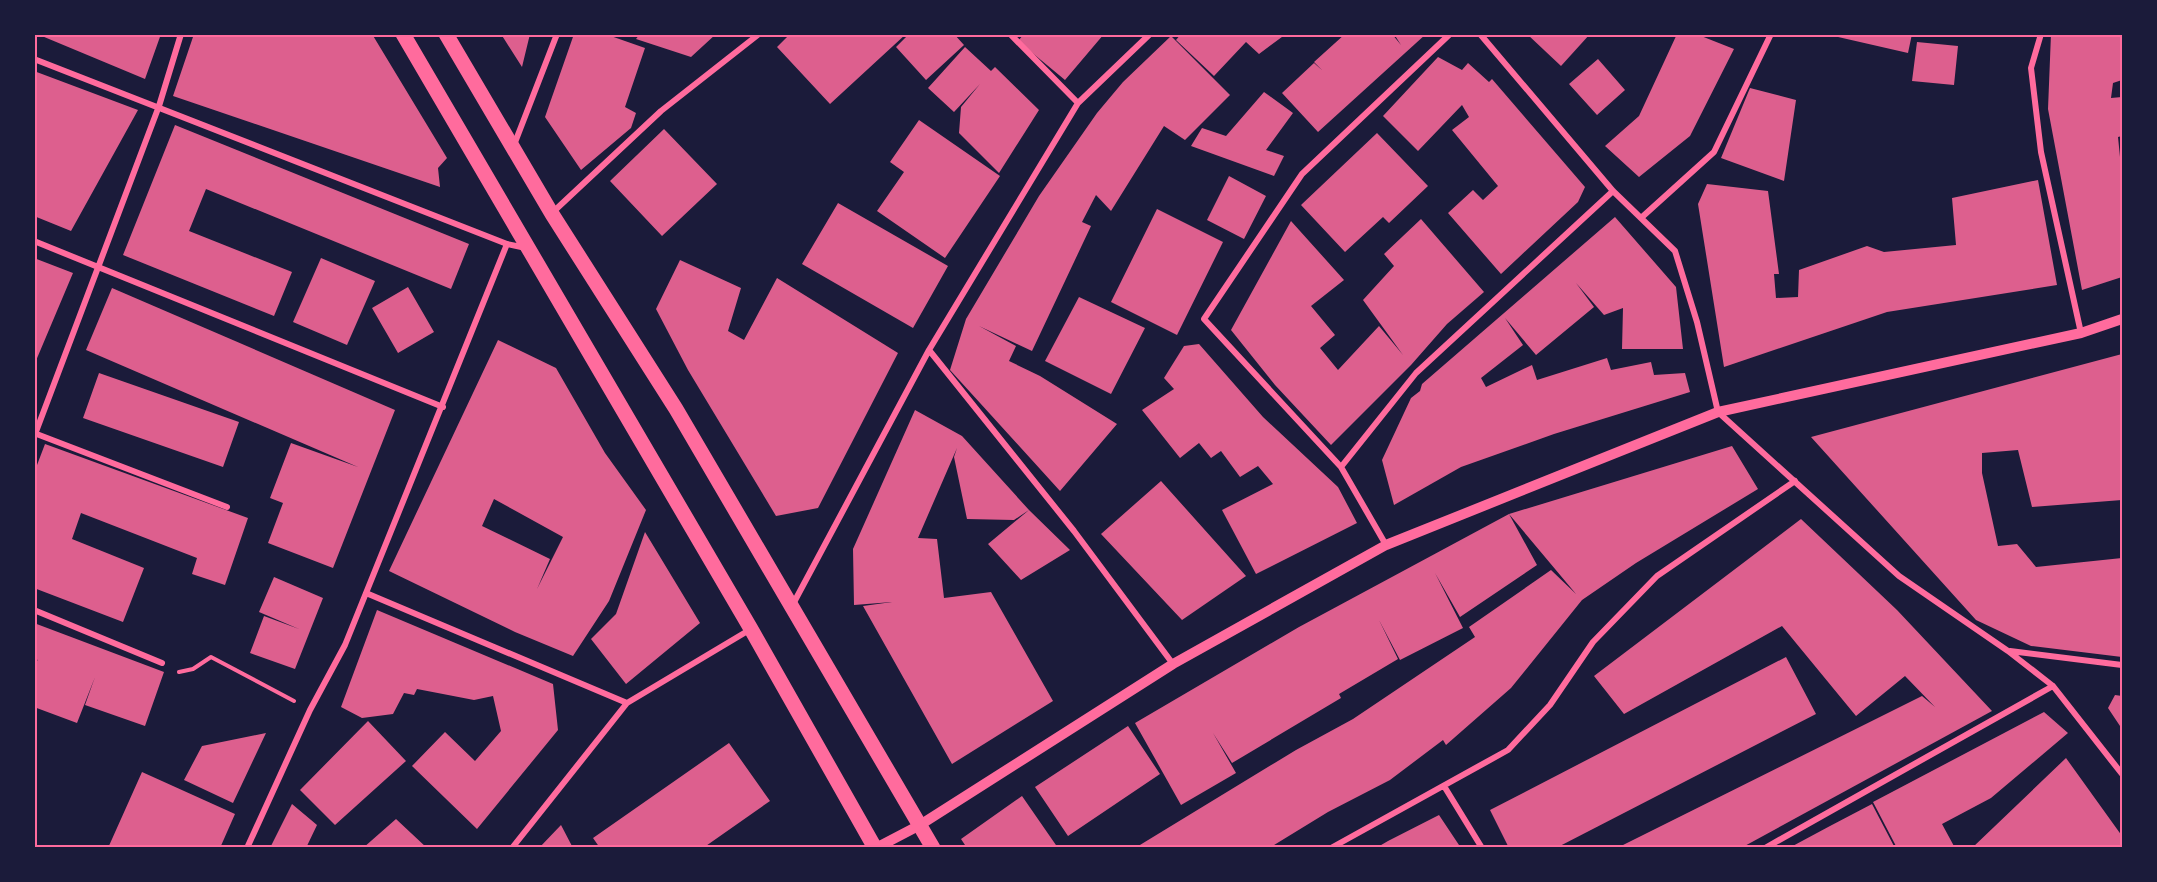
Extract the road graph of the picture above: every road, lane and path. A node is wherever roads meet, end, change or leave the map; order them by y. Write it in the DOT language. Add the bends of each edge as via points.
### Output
graph roads {
  1 [pos="181,34"];
  2 [pos="446,34"];
  3 [pos="557,34"];
  4 [pos="759,34"];
  5 [pos="1010,34"];
  6 [pos="1150,34"];
  7 [pos="1450,34"];
  8 [pos="1480,34"];
  9 [pos="1771,34"];
  10 [pos="2041,34"];
  11 [pos="402,35"];
  12 [pos="34,59"];
  13 [pos="1078,103"];
  14 [pos="159,106"];
  15 [pos="513,149"];
  16 [pos="1613,191"];
  17 [pos="552,214"];
  18 [pos="1641,218"];
  19 [pos="34,241"];
  20 [pos="507,244"];
  21 [pos="526,248"];
  22 [pos="100,267"];
  23 [pos="2122,319"];
  24 [pos="2081,333"];
  25 [pos="929,350"];
  26 [pos="443,407"];
  27 [pos="1718,412"];
  28 [pos="35,435"];
  29 [pos="1341,467"];
  30 [pos="1795,481"];
  31 [pos="227,507"];
  32 [pos="1386,545"];
  33 [pos="366,593"];
  34 [pos="792,607"];
  35 [pos="34,610"];
  36 [pos="751,629"];
  37 [pos="2008,651"];
  38 [pos="162,663"];
  39 [pos="1173,664"];
  40 [pos="2122,665"];
  41 [pos="2052,686"];
  42 [pos="627,703"];
  43 [pos="310,710"];
  44 [pos="2122,774"];
  45 [pos="1444,786"];
  46 [pos="920,825"];
  47 [pos="247,848"];
  48 [pos="512,848"];
  49 [pos="876,848"];
  50 [pos="933,848"];
  51 [pos="1331,848"];
  52 [pos="1482,848"];
  53 [pos="1765,848"];
  1 -- 14 [label="street"];
  2 -- 15 [label="main road"];
  3 -- 15 [label="street"];
  4 -- 17 [label="street" via="662,111"];
  5 -- 13 [label="street"];
  6 -- 13 [label="street"];
  7 -- 29 [label="street" via="1302,174 1204,319"];
  8 -- 16 [label="street"];
  9 -- 18 [label="street" via="1714,152"];
  10 -- 24 [label="street" via="2031,68 2041,152"];
  11 -- 21 [label="main road"];
  12 -- 14 [label="street"];
  13 -- 25 [label="street"];
  14 -- 20 [label="street"];
  14 -- 22 [label="street"];
  15 -- 17 [label="main road"];
  16 -- 18 [label="street"];
  16 -- 29 [label="street" via="1416,373"];
  17 -- 34 [label="main road" via="676,409"];
  18 -- 27 [label="street" via="1675,250"];
  19 -- 22 [label="street"];
  20 -- 21 [label="street"];
  20 -- 26 [label="street"];
  21 -- 36 [label="main road"];
  22 -- 26 [label="street"];
  22 -- 28 [label="street"];
  23 -- 24 [label="street"];
  24 -- 27 [label="street"];
  25 -- 34 [label="street"];
  25 -- 39 [label="street" via="1074,531"];
  26 -- 33 [label="street"];
  27 -- 30 [label="street"];
  27 -- 32 [label="street"];
  28 -- 31 [label="street"];
  29 -- 32 [label="street"];
  30 -- 37 [label="street" via="1899,576"];
  30 -- 45 [label="street" via="1657,576 1593,642 1550,705 1508,750"];
  32 -- 39 [label="street"];
  33 -- 42 [label="street"];
  33 -- 43 [label="street" via="345,645"];
  34 -- 46 [label="main road"];
  35 -- 38 [label="street"];
  36 -- 42 [label="street"];
  36 -- 49 [label="main road"];
  37 -- 40 [label="street"];
  37 -- 41 [label="street"];
  38 -- 43 [label="path" via="180,673 210,657"];
  39 -- 46 [label="street"];
  41 -- 44 [label="street"];
  41 -- 53 [label="street"];
  42 -- 48 [label="street"];
  43 -- 47 [label="street"];
  45 -- 51 [label="street"];
  45 -- 52 [label="street"];
  46 -- 49 [label="street"];
  46 -- 50 [label="main road"];
}
